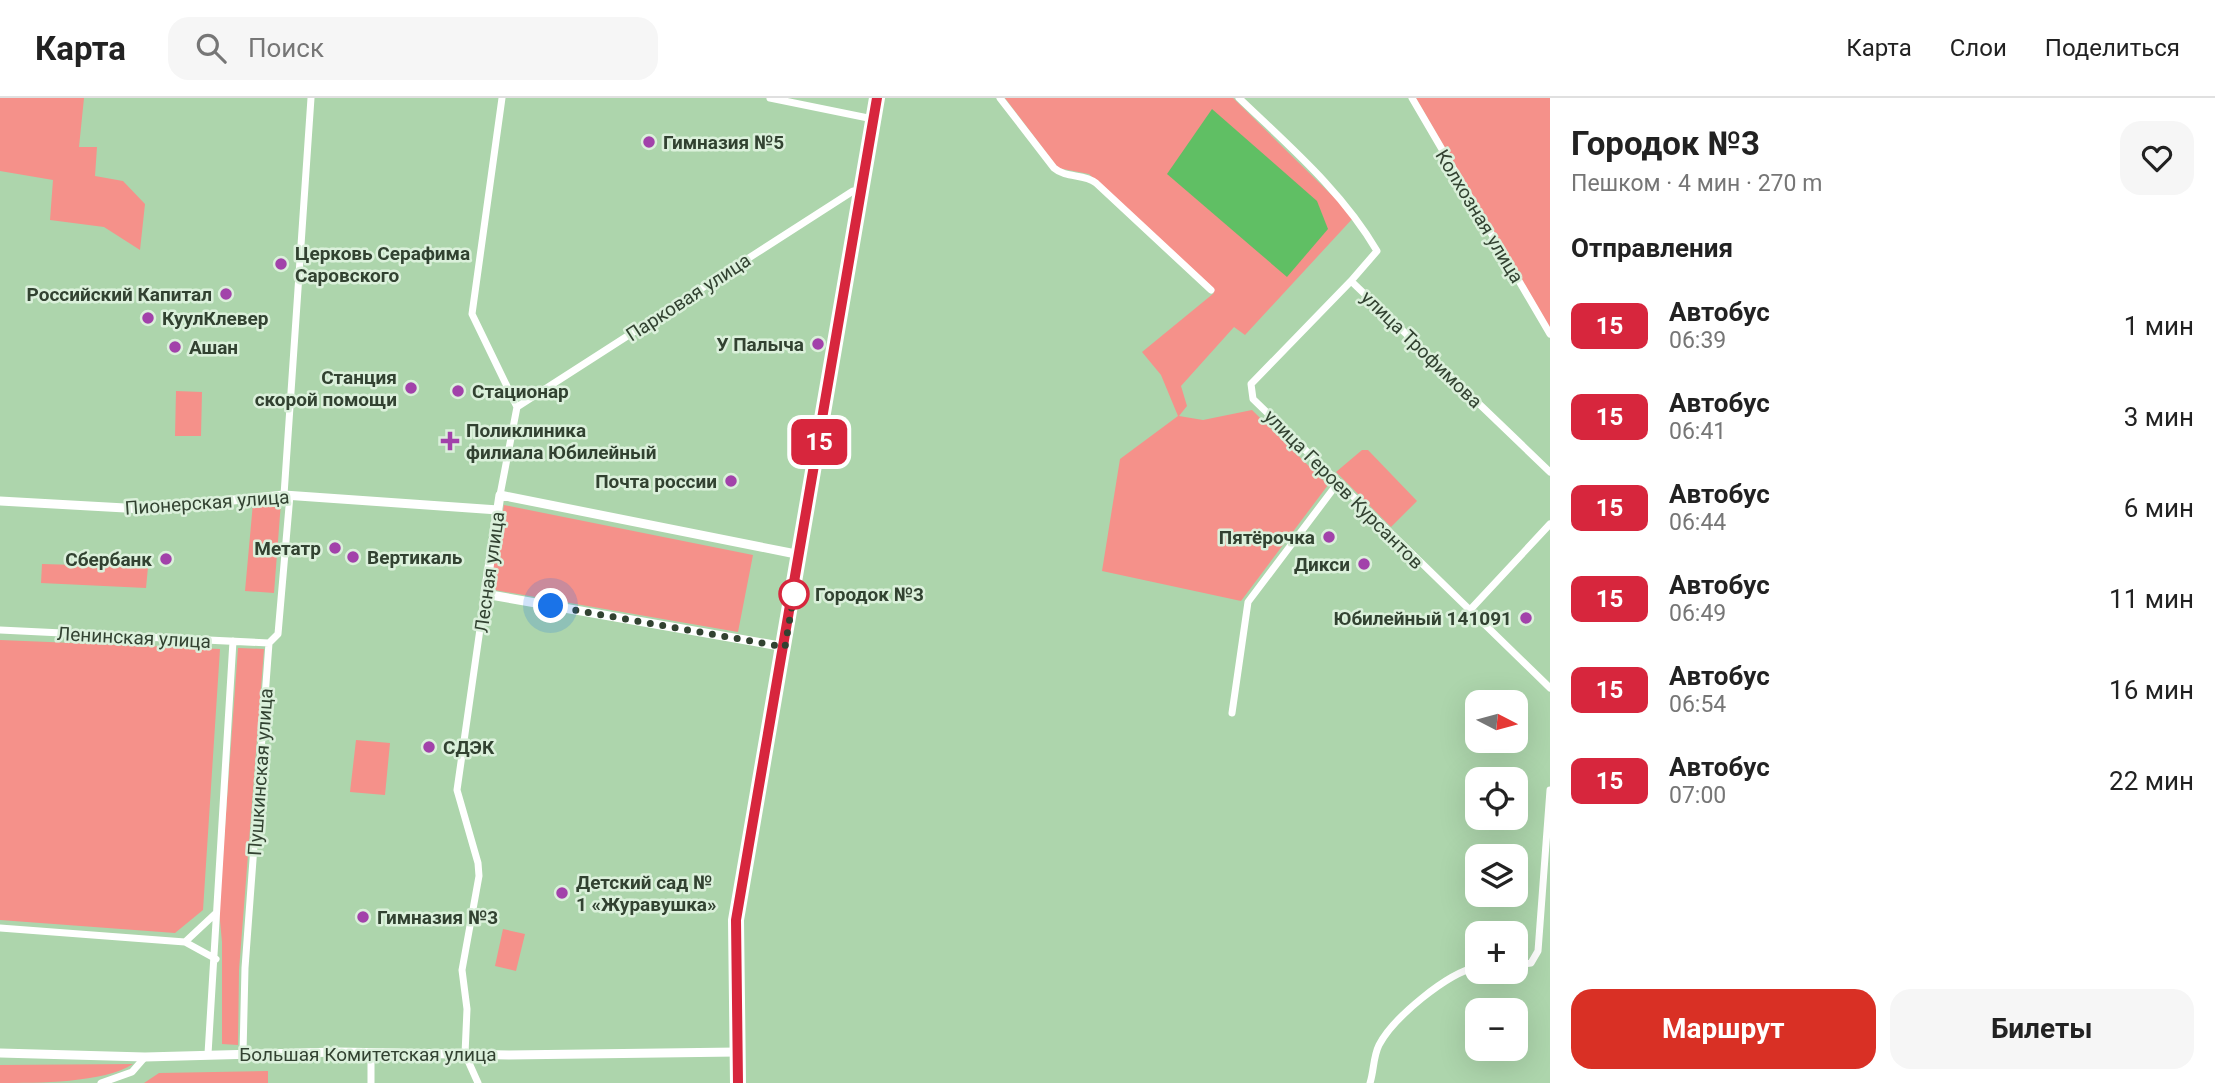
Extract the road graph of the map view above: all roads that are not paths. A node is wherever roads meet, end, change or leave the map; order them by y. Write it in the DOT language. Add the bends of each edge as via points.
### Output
graph roads {
  1 [pos="311,98"];
  2 [pos="502,98"];
  3 [pos="769,98"];
  4 [pos="877,98"];
  5 [pos="1000,98"];
  6 [pos="1239,98"];
  7 [pos="1412,98"];
  8 [pos="873,119"];
  9 [pos="861,191"];
  10 [pos="1351,281"];
  11 [pos="1211,290"];
  12 [pos="1550,334"];
  13 [pos="517,407"];
  14 [pos="1550,472"];
  15 [pos="1337,484"];
  16 [pos="287,495"];
  17 [pos="500,495"];
  18 [pos="0,501"];
  19 [pos="498,510"];
  20 [pos="1550,524"];
  21 [pos="801,555"];
  22 [pos="485,594"];
  23 [pos="1469,611"];
  24 [pos="0,630"];
  25 [pos="233,641"];
  26 [pos="268,643"];
  27 [pos="785,647"];
  28 [pos="1550,688"];
  29 [pos="1232,713"];
  30 [pos="1550,790"];
  31 [pos="215,914"];
  32 [pos="0,928"];
  33 [pos="185,942"];
  34 [pos="216,959"];
  35 [pos="1528,963"];
  36 [pos="1465,969"];
  37 [pos="371,1052"];
  38 [pos="737,1052"];
  39 [pos="243,1053"];
  40 [pos="0,1054"];
  41 [pos="208,1054"];
  42 [pos="465,1054"];
  43 [pos="145,1057"];
  44 [pos="101,1083"];
  45 [pos="371,1083"];
  46 [pos="478,1083"];
  47 [pos="738,1083"];
  48 [pos="1370,1083"];
  1 -- 16 [label="street, Пушкинская улица"];
  2 -- 13 [label="street" via="472,314"];
  3 -- 8 [label="street"];
  4 -- 8 [label="main road"];
  5 -- 11 [label="street" via="1054,168 1061,174 1089,177"];
  6 -- 10 [label="street, улица Трофимова" via="1358,218 1377,251"];
  7 -- 12 [label="street, Колхозная улица"];
  8 -- 9 [label="main road"];
  9 -- 13 [label="street, Парковая улица" via="853,191 813,216"];
  9 -- 21 [label="main road"];
  10 -- 14 [label="street, улица Трофимова"];
  10 -- 15 [label="street, улица Героев Курсантов" via="1250,390 1253,399"];
  13 -- 17 [label="street, Лесная улица"];
  15 -- 23 [label="street, улица Героев Курсантов"];
  15 -- 29 [label="street" via="1248,603"];
  16 -- 18 [label="street, Пионерская улица" via="143,509"];
  16 -- 19 [label="street, Пионерская улица"];
  16 -- 26 [label="street, Пушкинская улица" via="278,634"];
  17 -- 19 [label="street, Лесная улица"];
  17 -- 21 [label="street"];
  19 -- 22 [label="street, Лесная улица"];
  20 -- 23 [label="street"];
  21 -- 27 [label="main road"];
  22 -- 27 [label="street"];
  22 -- 42 [label="street, Лесная улица" via="457,790 479,876 462,970 467,1009"];
  23 -- 28 [label="street, улица Героев Курсантов"];
  24 -- 25 [label="street, Ленинская улица"];
  25 -- 26 [label="street, Ленинская улица"];
  25 -- 31 [label="street, Пушкинская улица"];
  26 -- 39 [label="street, Пушкинская улица"];
  27 -- 38 [label="main road" via="736,920"];
  30 -- 35 [label="street" via="1538,951"];
  31 -- 33 [label="street"];
  31 -- 34 [label="street, Пушкинская улица"];
  32 -- 33 [label="street"];
  33 -- 34 [label="street"];
  34 -- 41 [label="street, Пушкинская улица"];
  36 -- 48 [label="street" via="1445,979 1388,1033 1379,1045"];
  37 -- 39 [label="street, Большая Комитетская улица"];
  37 -- 42 [label="street, Большая Комитетская улица"];
  37 -- 45 [label="street"];
  38 -- 42 [label="street, Большая Комитетская улица"];
  38 -- 47 [label="main road"];
  39 -- 41 [label="street, Большая Комитетская улица"];
  40 -- 43 [label="street, Большая Комитетская улица"];
  41 -- 43 [label="street, Большая Комитетская улица"];
  42 -- 46 [label="street"];
  43 -- 44 [label="street" via="132,1072"];
}
